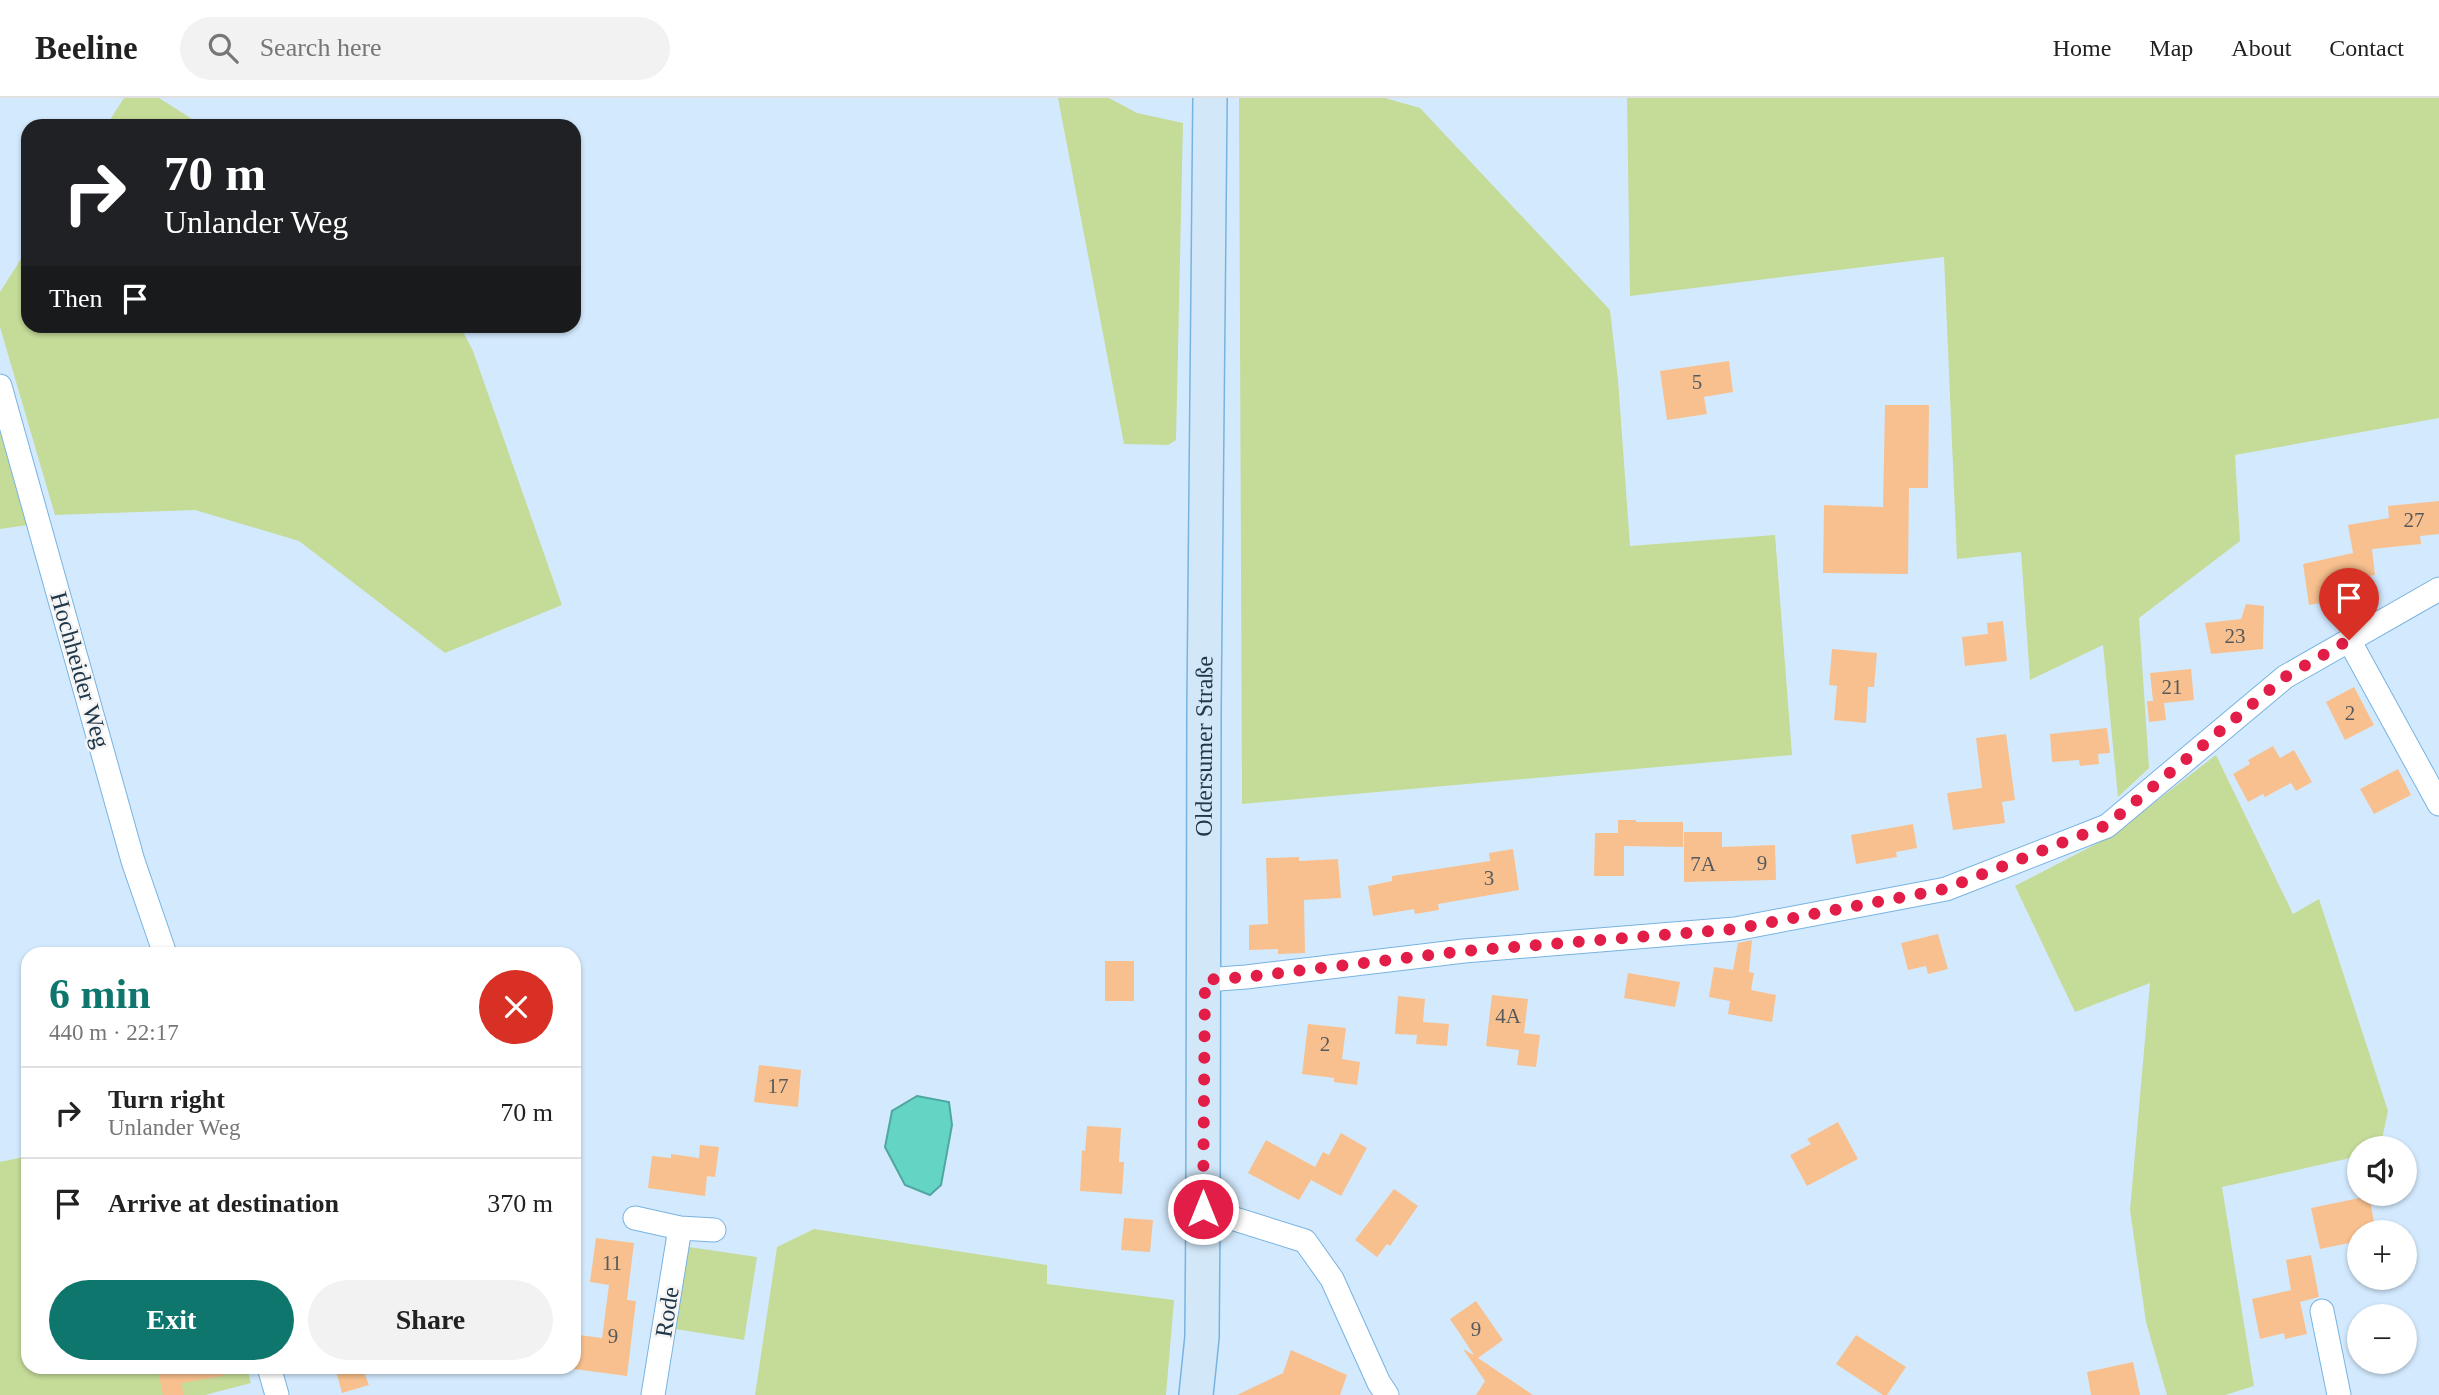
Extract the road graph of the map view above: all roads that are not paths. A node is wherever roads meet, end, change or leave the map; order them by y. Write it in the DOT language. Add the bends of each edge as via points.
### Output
graph roads {
  1 [pos="1204,98"];
  2 [pos="1210,98"];
  3 [pos="0,386"];
  4 [pos="2439,589"];
  5 [pos="2349,640"];
  6 [pos="2439,804"];
  7 [pos="163,947"];
  8 [pos="1205,980"];
  9 [pos="1203,1209"];
  10 [pos="635,1218"];
  11 [pos="680,1228"];
  12 [pos="714,1230"];
  13 [pos="2322,1311"];
  14 [pos="270,1374"];
  15 [pos="277,1395"];
  16 [pos="653,1395"];
  17 [pos="1196,1395"];
  18 [pos="1387,1395"];
  19 [pos="2339,1395"];
  1 -- 2 [label="street"];
  2 -- 8 [label="main road, Oldersumer Straße"];
  3 -- 7 [label="street, Hochheider Weg" via="133,861"];
  4 -- 5 [label="street"];
  5 -- 6 [label="street"];
  5 -- 8 [label="street" via="2285,677 2107,825 1945,889 1735,929 1464,951"];
  8 -- 9 [label="main road, Oldersumer Straße"];
  9 -- 17 [label="main road, Oldersumer Straße" via="1202,1337"];
  9 -- 18 [label="street" via="1305,1241 1332,1279"];
  10 -- 11 [label="street"];
  11 -- 12 [label="street"];
  11 -- 16 [label="street, Rode"];
  13 -- 19 [label="street"];
  14 -- 15 [label="street"];
}
